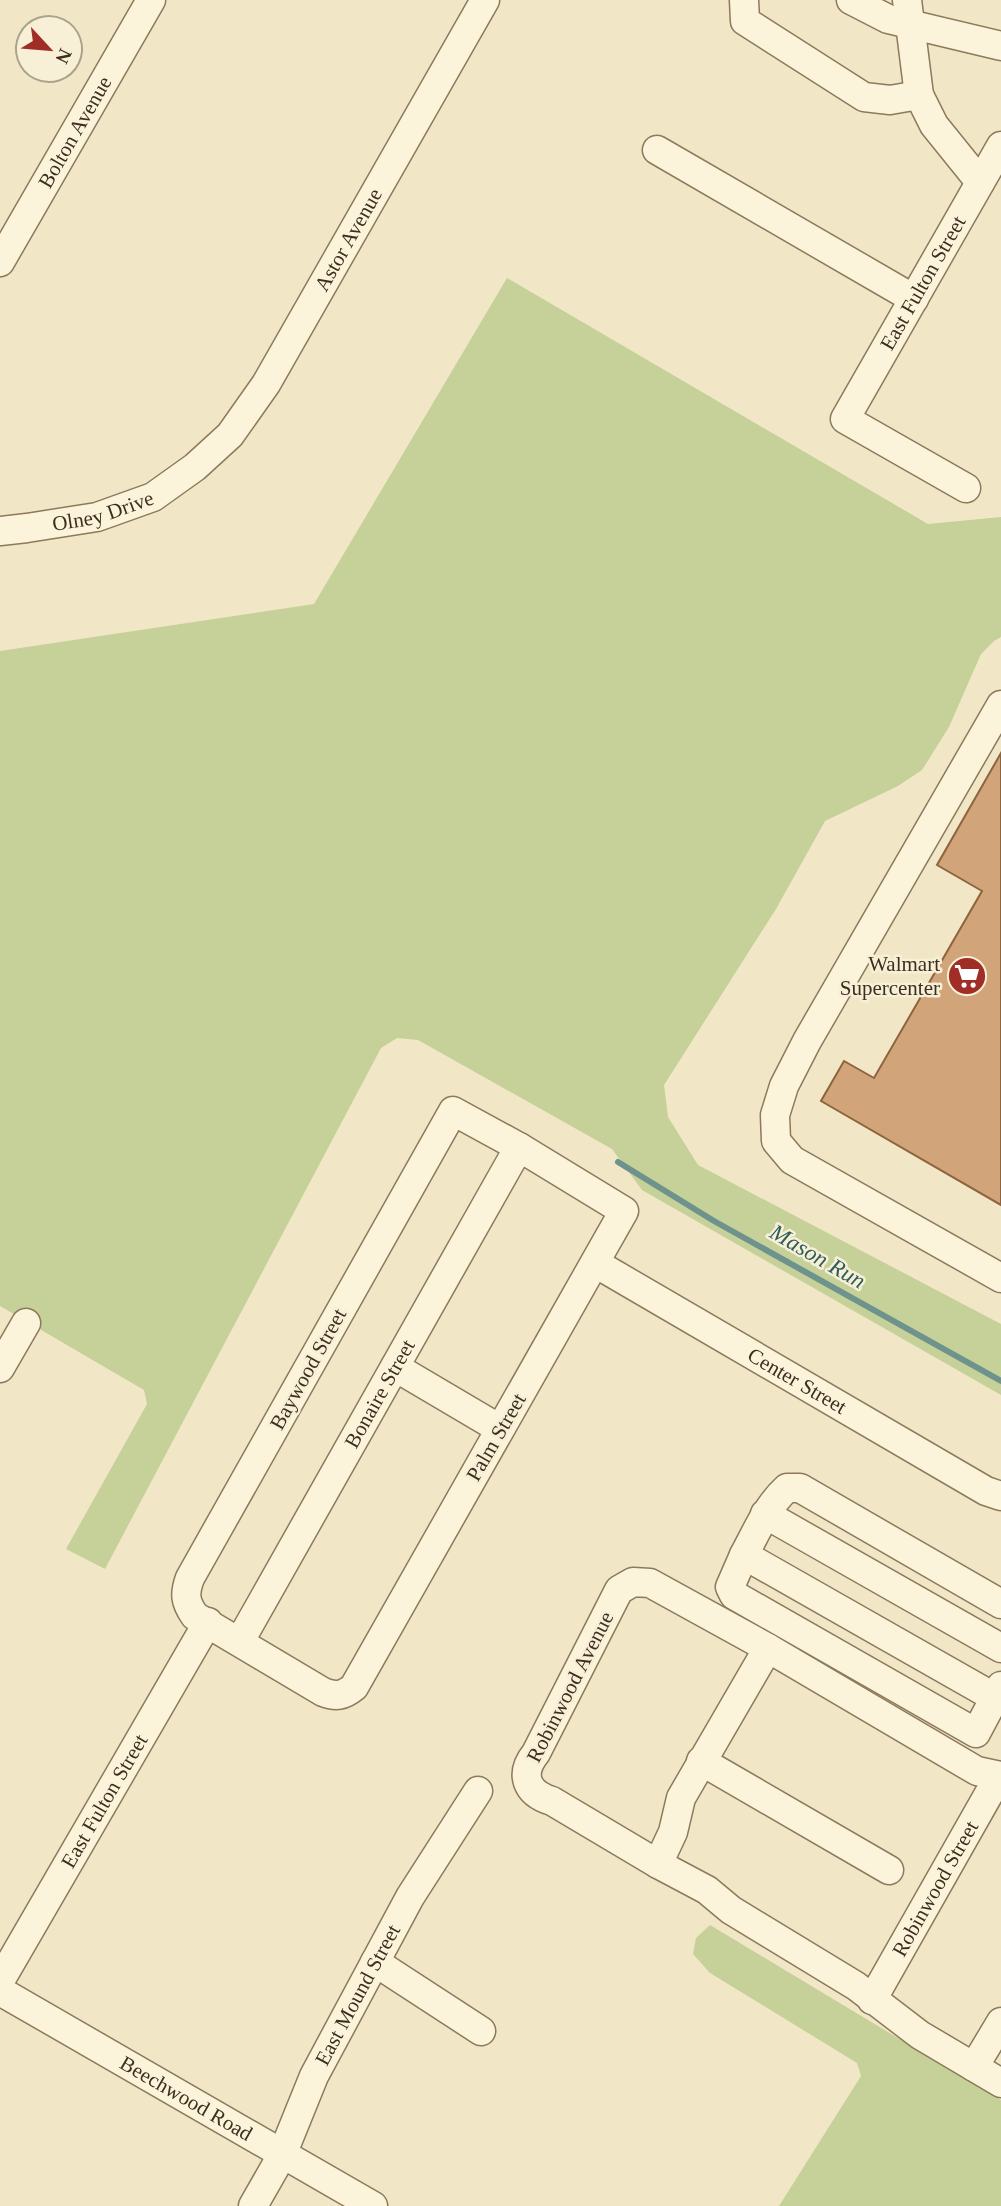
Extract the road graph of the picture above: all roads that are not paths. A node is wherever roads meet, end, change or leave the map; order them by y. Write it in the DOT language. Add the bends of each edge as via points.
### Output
graph roads {
  1 [pos="151,0"];
  2 [pos="485,0"];
  3 [pos="744,0"];
  4 [pos="851,0"];
  5 [pos="908,12"];
  6 [pos="1001,46"];
  7 [pos="919,95"];
  8 [pos="1001,146"];
  9 [pos="657,150"];
  10 [pos="980,182"];
  11 [pos="0,262"];
  12 [pos="914,299"];
  13 [pos="195,467"];
  14 [pos="966,488"];
  15 [pos="0,530"];
  16 [pos="1001,705"];
  17 [pos="453,1111"];
  18 [pos="519,1147"];
  19 [pos="595,1263"];
  20 [pos="1001,1278"];
  21 [pos="26,1323"];
  22 [pos="395,1367"];
  23 [pos="0,1368"];
  24 [pos="500,1429"];
  25 [pos="1001,1496"];
  26 [pos="765,1514"];
  27 [pos="744,1555"];
  28 [pos="1001,1604"];
  29 [pos="208,1622"];
  30 [pos="240,1641"];
  31 [pos="768,1648"];
  32 [pos="1001,1648"];
  33 [pos="999,1695"];
  34 [pos="701,1761"];
  35 [pos="1000,1776"];
  36 [pos="478,1791"];
  37 [pos="658,1864"];
  38 [pos="889,1870"];
  39 [pos="375,1962"];
  40 [pos="0,1981"];
  41 [pos="0,1990"];
  42 [pos="872,2000"];
  43 [pos="1001,2022"];
  44 [pos="481,2031"];
  45 [pos="974,2067"];
  46 [pos="1001,2083"];
  47 [pos="282,2155"];
  48 [pos="253,2206"];
  49 [pos="373,2206"];
  1 -- 11 [label="street, Bolton Avenue"];
  2 -- 13 [label="street, Astor Avenue" via="265,384 230,435"];
  3 -- 7 [label="street" via="745,21 864,97 890,100"];
  4 -- 5 [label="street" via="888,19"];
  5 -- 6 [label="street"];
  5 -- 7 [label="street"];
  7 -- 10 [label="street" via="934,125"];
  8 -- 10 [label="street, East Fulton Street"];
  9 -- 12 [label="street"];
  10 -- 12 [label="street, East Fulton Street"];
  12 -- 14 [label="street, East Fulton Street" via="845,419"];
  13 -- 15 [label="street, Olney Drive" via="153,497 97,517"];
  16 -- 20 [label="street" via="807,1041 775,1115 776,1141 792,1160"];
  17 -- 18 [label="street, Palm Street"];
  17 -- 29 [label="street, Baywood Street" via="190,1578 185,1591 187,1605 195,1616"];
  18 -- 19 [label="street, Palm Street" via="624,1211"];
  18 -- 22 [label="street, Bonaire Street"];
  19 -- 24 [label="street, Palm Street"];
  19 -- 25 [label="street, Center Street"];
  21 -- 23 [label="street"];
  22 -- 24 [label="street"];
  22 -- 30 [label="street, Bonaire Street"];
  24 -- 30 [label="street, Palm Street" via="354,1687 334,1696 323,1692"];
  26 -- 27 [label="street"];
  26 -- 28 [label="street" via="787,1488 800,1488"];
  26 -- 32 [label="street"];
  27 -- 33 [label="street"];
  27 -- 33 [label="street" via="730,1587 734,1595 976,1733"];
  29 -- 30 [label="street, Palm Street"];
  29 -- 40 [label="street, East Fulton Street"];
  31 -- 34 [label="street"];
  31 -- 35 [label="street, Robinwood Avenue" via="977,1771"];
  31 -- 37 [label="street, Robinwood Avenue" via="650,1583 634,1582 619,1590 528,1763 530,1788 539,1797"];
  34 -- 37 [label="street" via="681,1798 673,1832"];
  34 -- 38 [label="street"];
  35 -- 42 [label="street, Robinwood Street"];
  36 -- 39 [label="street, East Mound Street" via="427,1867"];
  37 -- 42 [label="street, Robinwood Avenue" via="707,1890"];
  39 -- 44 [label="street"];
  39 -- 47 [label="street, East Mound Street" via="314,2076"];
  41 -- 47 [label="street, Beechwood Road"];
  42 -- 45 [label="street, Robinwood Avenue"];
  43 -- 45 [label="street"];
  45 -- 46 [label="street, Robinwood Avenue"];
  47 -- 48 [label="street, East Mound Street"];
  47 -- 49 [label="street, Beechwood Road"];
}
